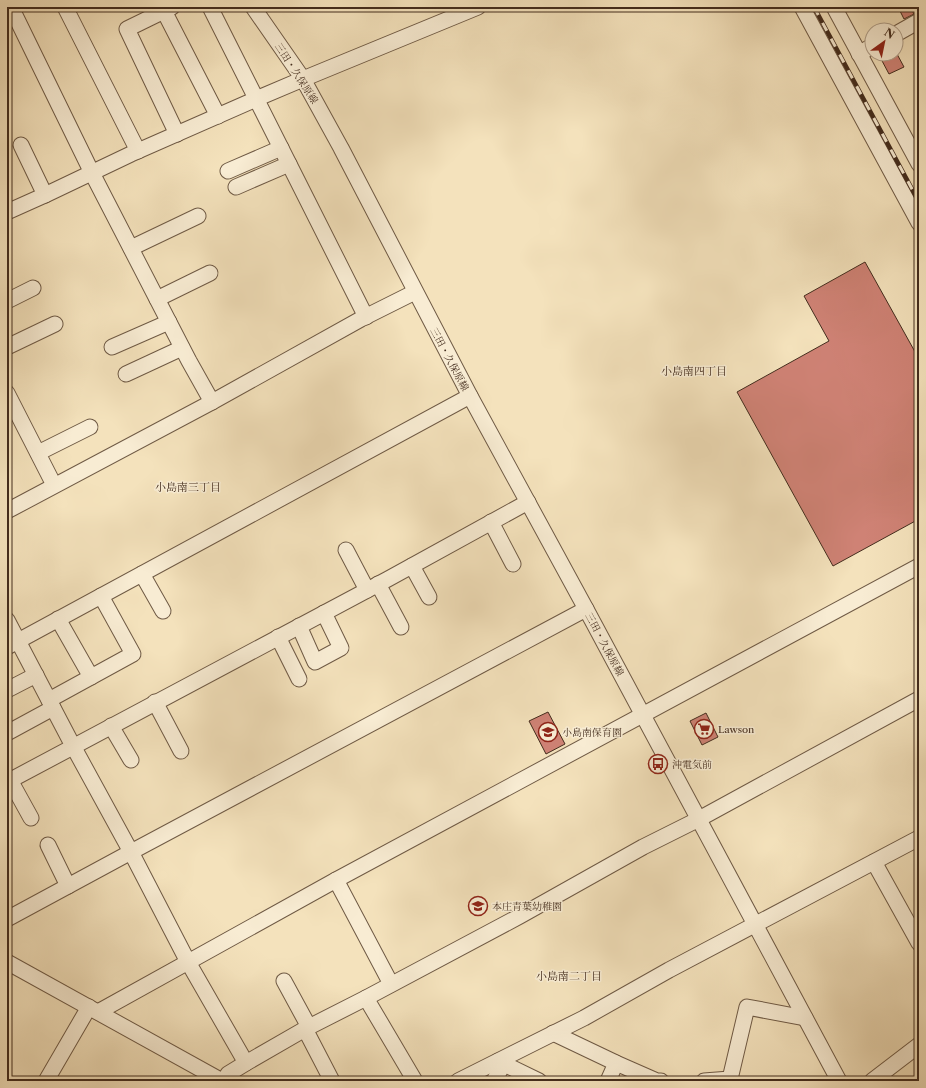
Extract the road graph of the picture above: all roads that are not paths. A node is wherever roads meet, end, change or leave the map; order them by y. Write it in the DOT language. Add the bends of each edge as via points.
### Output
graph roads {
  1 [pos="11,7"];
  2 [pos="65,7"];
  3 [pos="210,7"];
  4 [pos="253,7"];
  5 [pos="478,7"];
  6 [pos="802,7"];
  7 [pos="834,7"];
  8 [pos="168,9"];
  9 [pos="458,11"];
  10 [pos="919,21"];
  11 [pos="904,29"];
  12 [pos="864,49"];
  13 [pos="870,62"];
  14 [pos="303,79"];
  15 [pos="256,99"];
  16 [pos="218,116"];
  17 [pos="176,134"];
  18 [pos="21,145"];
  19 [pos="281,148"];
  20 [pos="138,151"];
  21 [pos="918,159"];
  22 [pos="289,164"];
  23 [pos="228,172"];
  24 [pos="92,173"];
  25 [pos="236,187"];
  26 [pos="46,195"];
  27 [pos="7,212"];
  28 [pos="198,216"];
  29 [pos="919,223"];
  30 [pos="131,248"];
  31 [pos="210,273"];
  32 [pos="33,288"];
  33 [pos="415,292"];
  34 [pos="157,299"];
  35 [pos="7,301"];
  36 [pos="366,317"];
  37 [pos="169,322"];
  38 [pos="55,324"];
  39 [pos="7,347"];
  40 [pos="112,347"];
  41 [pos="182,348"];
  42 [pos="126,374"];
  43 [pos="7,393"];
  44 [pos="470,396"];
  45 [pos="212,402"];
  46 [pos="90,427"];
  47 [pos="38,453"];
  48 [pos="54,485"];
  49 [pos="528,502"];
  50 [pos="8,508"];
  51 [pos="491,522"];
  52 [pos="346,550"];
  53 [pos="512,564"];
  54 [pos="412,566"];
  55 [pos="919,566"];
  56 [pos="142,574"];
  57 [pos="372,587"];
  58 [pos="101,596"];
  59 [pos="429,597"];
  60 [pos="586,609"];
  61 [pos="163,611"];
  62 [pos="324,613"];
  63 [pos="58,619"];
  64 [pos="7,620"];
  65 [pos="299,626"];
  66 [pos="401,627"];
  67 [pos="278,637"];
  68 [pos="13,644"];
  69 [pos="36,675"];
  70 [pos="91,677"];
  71 [pos="299,678"];
  72 [pos="7,690"];
  73 [pos="919,699"];
  74 [pos="155,702"];
  75 [pos="51,704"];
  76 [pos="643,714"];
  77 [pos="111,726"];
  78 [pos="7,733"];
  79 [pos="73,746"];
  80 [pos="180,751"];
  81 [pos="131,760"];
  82 [pos="9,781"];
  83 [pos="31,818"];
  84 [pos="699,819"];
  85 [pos="919,838"];
  86 [pos="48,846"];
  87 [pos="131,852"];
  88 [pos="874,862"];
  89 [pos="336,880"];
  90 [pos="68,886"];
  91 [pos="7,919"];
  92 [pos="755,924"];
  93 [pos="919,943"];
  94 [pos="7,962"];
  95 [pos="188,962"];
  96 [pos="284,981"];
  97 [pos="391,984"];
  98 [pos="366,998"];
  99 [pos="93,1010"];
  100 [pos="806,1018"];
  101 [pos="307,1028"];
  102 [pos="553,1033"];
  103 [pos="919,1045"];
  104 [pos="501,1062"];
  105 [pos="246,1063"];
  106 [pos="616,1063"];
  107 [pos="46,1081"];
  108 [pos="223,1081"];
  109 [pos="332,1081"];
  110 [pos="415,1081"];
  111 [pos="458,1081"];
  112 [pos="494,1081"];
  113 [pos="539,1081"];
  114 [pos="608,1081"];
  115 [pos="661,1081"];
  116 [pos="704,1081"];
  117 [pos="839,1081"];
  118 [pos="872,1081"];
  1 -- 24 [label="street"];
  2 -- 20 [label="street"];
  3 -- 15 [label="street"];
  4 -- 14 [label="street, 三田・久保原線"];
  5 -- 9 [label="street"];
  6 -- 29 [label="street"];
  7 -- 12 [label="street"];
  8 -- 16 [label="street"];
  8 -- 17 [label="street" via="127,29"];
  9 -- 14 [label="street"];
  10 -- 11 [label="street"];
  13 -- 21 [label="street" via="882,93"];
  14 -- 15 [label="street"];
  14 -- 33 [label="street, 三田・久保原線"];
  15 -- 16 [label="street"];
  15 -- 19 [label="street"];
  16 -- 17 [label="street"];
  17 -- 20 [label="street"];
  18 -- 26 [label="street"];
  19 -- 22 [label="street"];
  19 -- 23 [label="street"];
  20 -- 24 [label="street"];
  22 -- 25 [label="street"];
  22 -- 36 [label="street"];
  24 -- 26 [label="street"];
  24 -- 30 [label="street"];
  26 -- 27 [label="street"];
  28 -- 30 [label="street"];
  30 -- 34 [label="street"];
  31 -- 34 [label="street"];
  32 -- 35 [label="street"];
  33 -- 36 [label="street"];
  33 -- 44 [label="street, 三田・久保原線"];
  34 -- 37 [label="street"];
  36 -- 45 [label="street"];
  37 -- 40 [label="street"];
  37 -- 41 [label="street"];
  38 -- 39 [label="street"];
  41 -- 42 [label="street"];
  41 -- 45 [label="street"];
  43 -- 47 [label="street"];
  44 -- 49 [label="street, 三田・久保原線"];
  44 -- 56 [label="street"];
  45 -- 48 [label="street"];
  46 -- 47 [label="street"];
  47 -- 48 [label="street"];
  48 -- 50 [label="street"];
  49 -- 51 [label="street"];
  49 -- 60 [label="street, 三田・久保原線"];
  51 -- 53 [label="street"];
  51 -- 54 [label="street"];
  52 -- 57 [label="street"];
  54 -- 57 [label="street"];
  54 -- 59 [label="street"];
  55 -- 76 [label="street"];
  56 -- 58 [label="street"];
  56 -- 61 [label="street"];
  57 -- 62 [label="street"];
  57 -- 66 [label="street"];
  58 -- 63 [label="street"];
  58 -- 70 [label="street" via="133,654"];
  60 -- 76 [label="street, 三田・久保原線"];
  60 -- 87 [label="street"];
  62 -- 65 [label="street"];
  62 -- 65 [label="street" via="341,648 315,662"];
  63 -- 68 [label="street"];
  63 -- 70 [label="street"];
  64 -- 68 [label="street"];
  65 -- 67 [label="street"];
  67 -- 71 [label="street"];
  67 -- 74 [label="street"];
  68 -- 69 [label="street"];
  69 -- 72 [label="street"];
  69 -- 75 [label="street"];
  70 -- 75 [label="street"];
  73 -- 84 [label="street"];
  74 -- 77 [label="street"];
  74 -- 80 [label="street"];
  75 -- 78 [label="street"];
  75 -- 79 [label="street"];
  76 -- 84 [label="street, 三田・久保原線"];
  76 -- 89 [label="street"];
  77 -- 79 [label="street"];
  77 -- 81 [label="street"];
  79 -- 82 [label="street"];
  79 -- 87 [label="street"];
  82 -- 83 [label="street"];
  84 -- 92 [label="street, 三田・久保原線"];
  84 -- 97 [label="street"];
  85 -- 88 [label="street"];
  86 -- 90 [label="street"];
  87 -- 90 [label="street"];
  87 -- 95 [label="street"];
  88 -- 92 [label="street"];
  88 -- 93 [label="street"];
  89 -- 95 [label="street"];
  89 -- 97 [label="street"];
  90 -- 91 [label="street"];
  92 -- 100 [label="street, 三田・久保原線"];
  92 -- 102 [label="street"];
  94 -- 99 [label="street"];
  95 -- 99 [label="street"];
  95 -- 105 [label="street"];
  96 -- 101 [label="street"];
  97 -- 98 [label="street"];
  98 -- 101 [label="street"];
  98 -- 110 [label="street"];
  99 -- 107 [label="street"];
  99 -- 108 [label="street"];
  100 -- 116 [label="street" via="748,1007 730,1079"];
  100 -- 117 [label="street, 三田・久保原線"];
  101 -- 105 [label="street"];
  101 -- 109 [label="street"];
  102 -- 104 [label="street"];
  102 -- 106 [label="street"];
  103 -- 118 [label="street"];
  104 -- 111 [label="street"];
  104 -- 112 [label="street"];
  104 -- 113 [label="street"];
  105 -- 108 [label="street" via="228,1074"];
  106 -- 114 [label="street"];
  106 -- 115 [label="street"];
}
